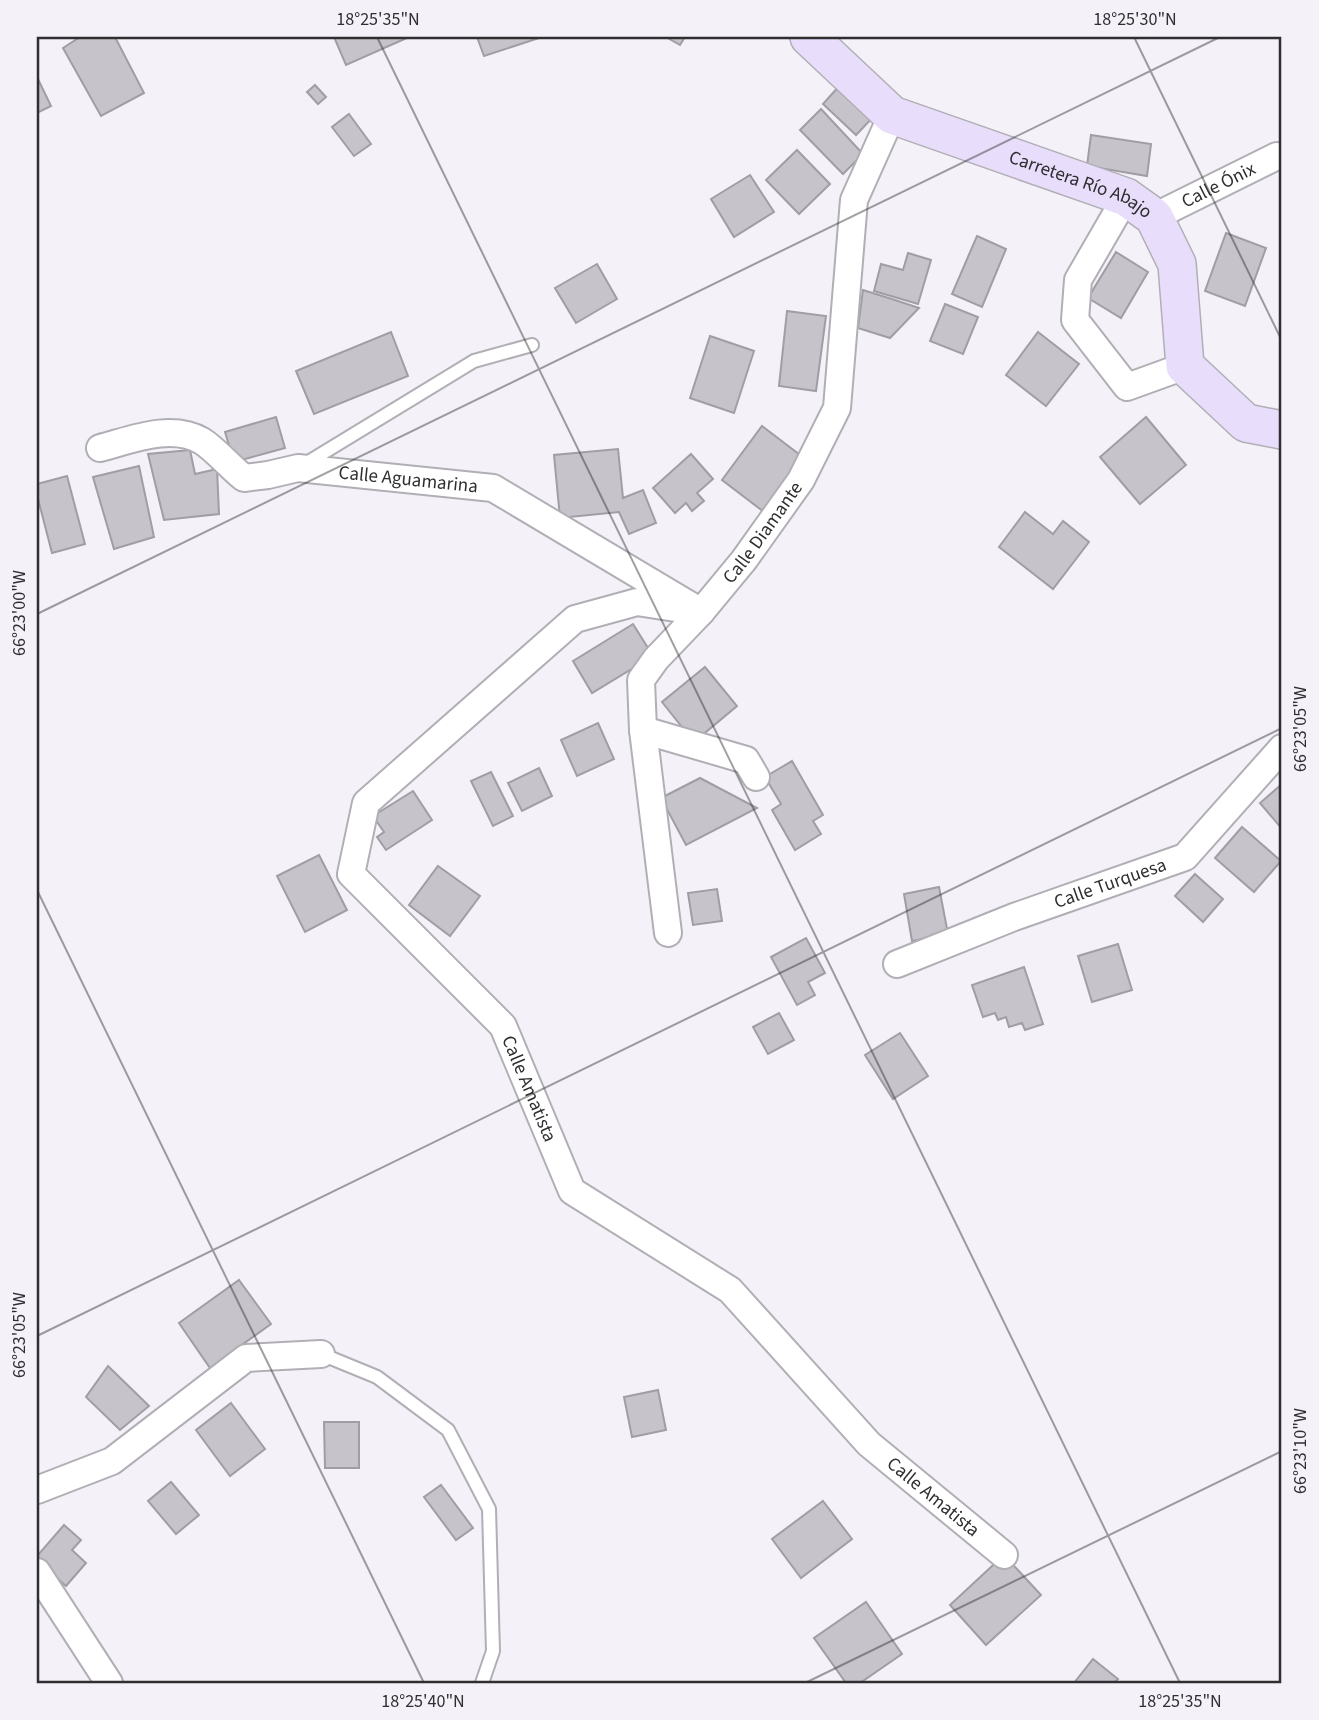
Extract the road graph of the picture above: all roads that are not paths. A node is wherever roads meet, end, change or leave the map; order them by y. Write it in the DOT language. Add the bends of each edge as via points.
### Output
graph roads {
  1 [pos="809,37"];
  2 [pos="892,115"];
  3 [pos="1282,157"];
  4 [pos="1140,207"];
  5 [pos="532,345"];
  6 [pos="1185,366"];
  7 [pos="1282,430"];
  8 [pos="100,448"];
  9 [pos="298,468"];
  10 [pos="702,612"];
  11 [pos="643,730"];
  12 [pos="1282,748"];
  13 [pos="756,777"];
  14 [pos="668,933"];
  15 [pos="897,964"];
  16 [pos="321,1353"];
  17 [pos="37,1490"];
  18 [pos="1004,1555"];
  19 [pos="37,1572"];
  20 [pos="109,1683"];
  21 [pos="482,1683"];
  1 -- 2 [label="street, Carretera Río Abajo"];
  2 -- 4 [label="street, Carretera Río Abajo"];
  2 -- 10 [label="street, Calle Diamante" via="854,200 837,408 801,480"];
  3 -- 4 [label="street, Calle Ónix"];
  4 -- 6 [label="street, Carretera Río Abajo" via="1177,264"];
  4 -- 6 [label="street" via="1078,280 1075,320 1127,387"];
  5 -- 9 [label="lane" via="474,362"];
  6 -- 7 [label="street" via="1246,423"];
  8 -- 9 [label="street, Calle Aguamarina" via="157,433 178,434 202,441 244,478"];
  9 -- 10 [label="street, Calle Aguamarina" via="493,488"];
  10 -- 11 [label="street, Calle Diamante" via="641,680"];
  10 -- 18 [label="street, Calle Amatista" via="637,602 575,619 366,803 351,874 503,1026 572,1191 730,1290 869,1444"];
  11 -- 13 [label="street" via="747,760"];
  11 -- 14 [label="street, Calle Diamante"];
  12 -- 15 [label="street, Calle Turquesa" via="1185,857"];
  16 -- 17 [label="street" via="246,1358 112,1461"];
  16 -- 21 [label="lane" via="377,1377 448,1430 489,1509 493,1651"];
  19 -- 20 [label="street"];
}
